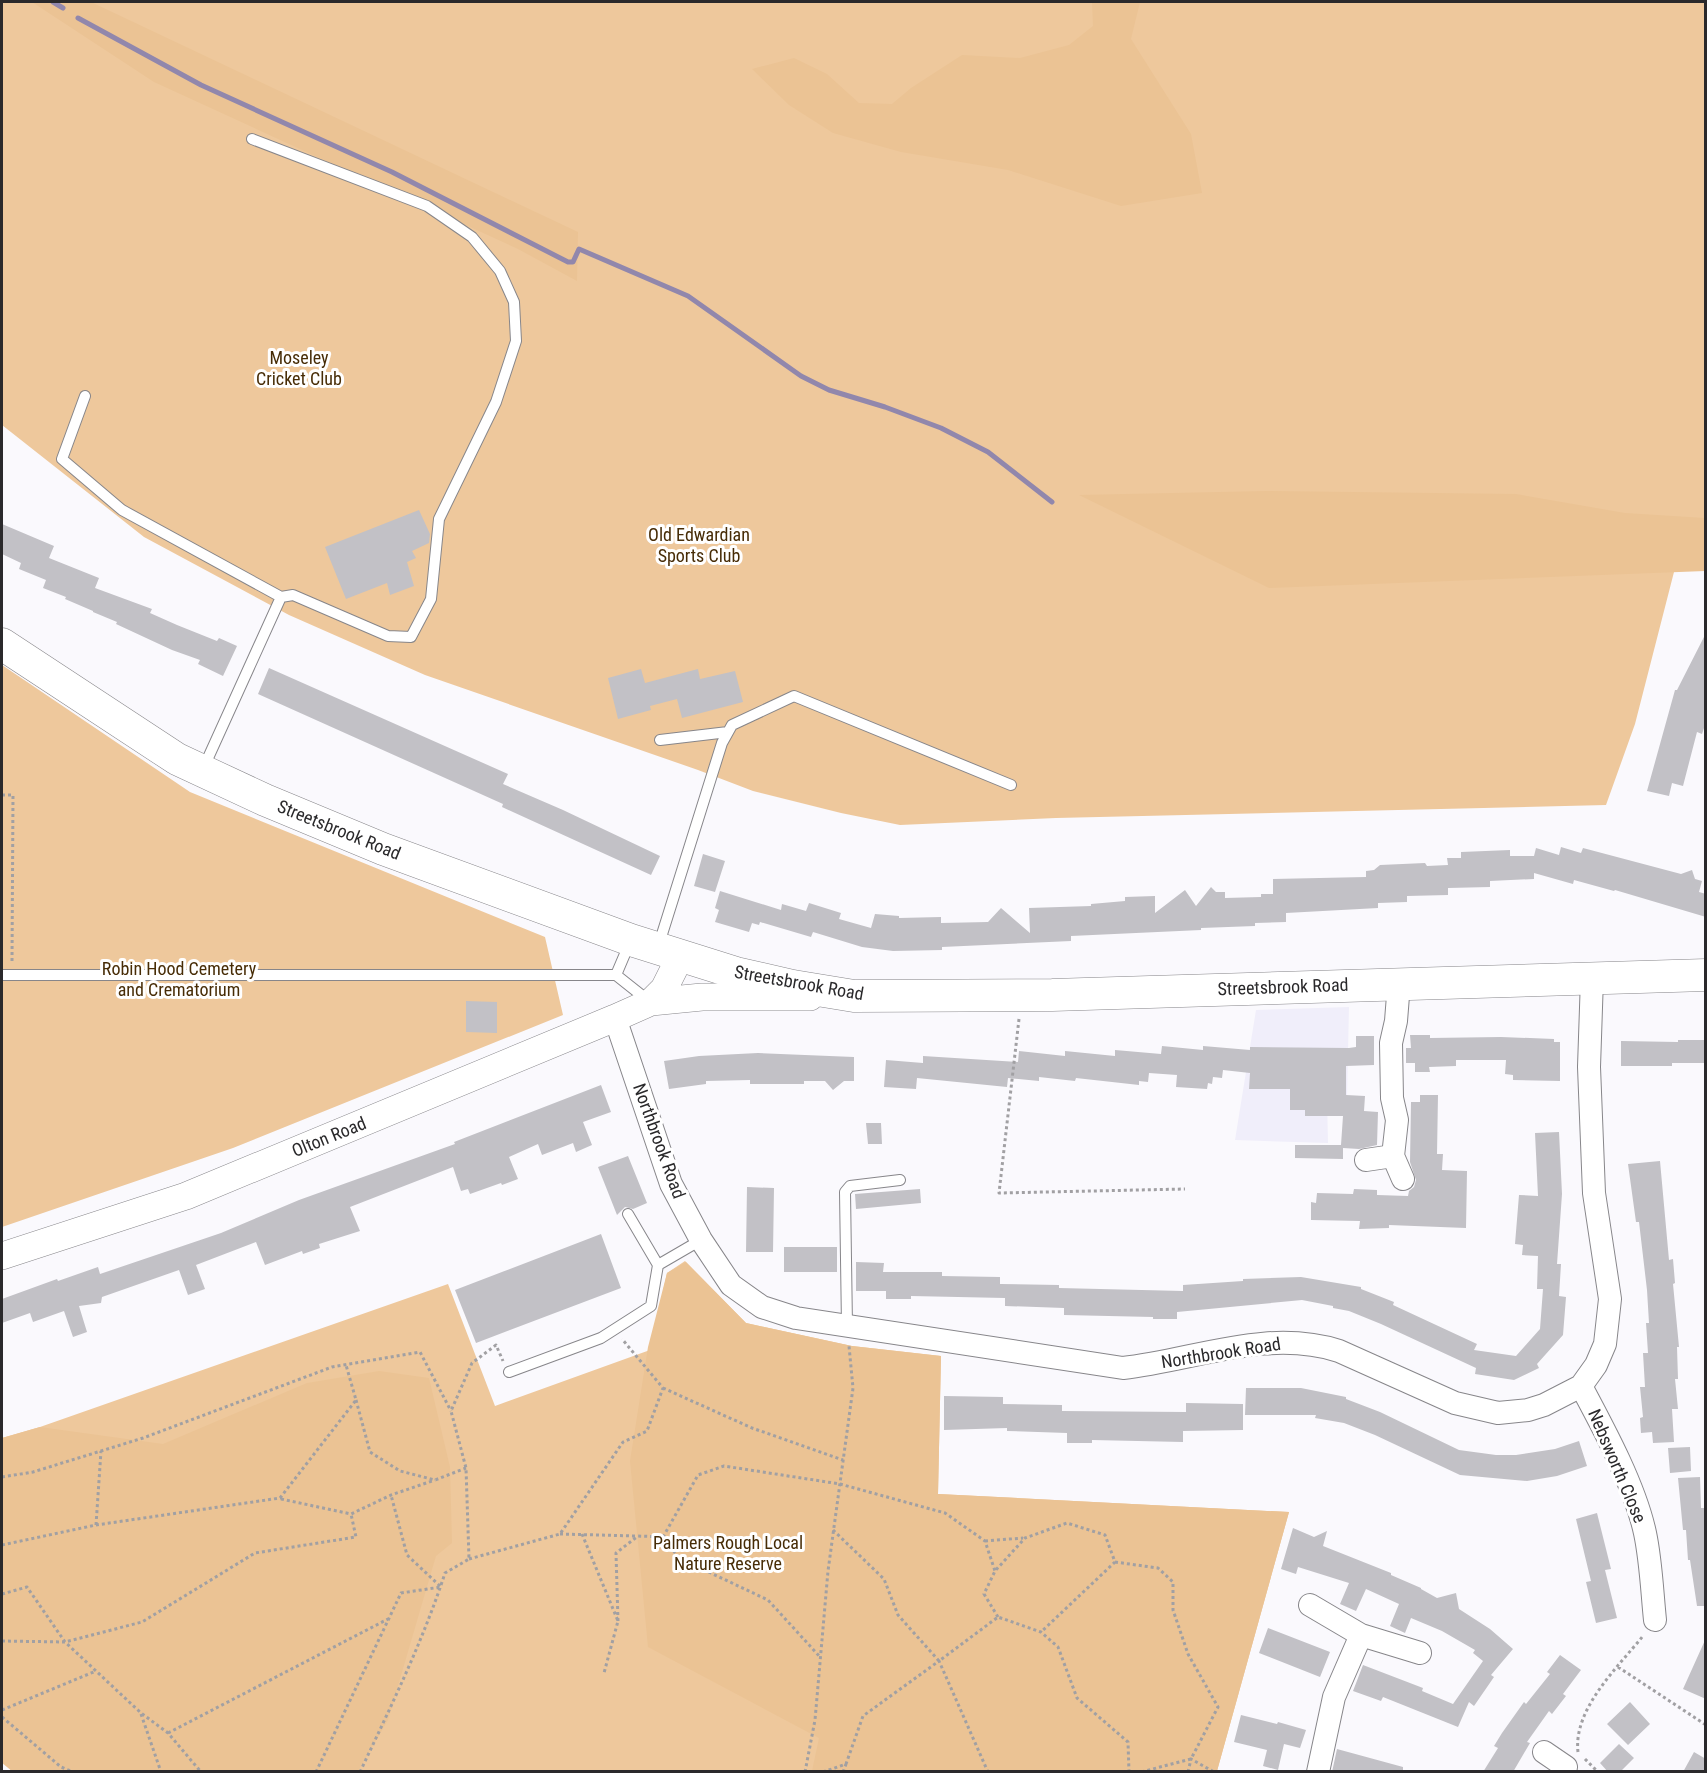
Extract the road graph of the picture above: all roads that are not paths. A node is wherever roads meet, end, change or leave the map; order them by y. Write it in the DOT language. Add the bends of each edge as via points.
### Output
graph roads {
  1 [pos="252,139"];
  2 [pos="85,396"];
  3 [pos="281,597"];
  4 [pos="2,644"];
  5 [pos="728,732"];
  6 [pos="660,740"];
  7 [pos="202,772"];
  8 [pos="1011,785"];
  9 [pos="657,947"];
  10 [pos="7,975"];
  11 [pos="616,975"];
  12 [pos="1706,975"];
  13 [pos="1592,978"];
  14 [pos="1398,983"];
  15 [pos="854,996"];
  16 [pos="651,1002"];
  17 [pos="615,1018"];
  18 [pos="1393,1156"];
  19 [pos="1366,1160"];
  20 [pos="1403,1179"];
  21 [pos="900,1180"];
  22 [pos="627,1214"];
  23 [pos="700,1240"];
  24 [pos="2,1256"];
  25 [pos="658,1265"];
  26 [pos="847,1326"];
  27 [pos="509,1372"];
  28 [pos="1581,1386"];
  29 [pos="1310,1605"];
  30 [pos="1655,1620"];
  31 [pos="1361,1635"];
  32 [pos="1420,1653"];
  33 [pos="1544,1752"];
  34 [pos="1569,1763"];
  35 [pos="1318,1772"];
  1 -- 3 [label="lane" via="427,206 472,237 500,271 514,302 516,342 496,402 439,519 431,598 411,637 388,636 293,595"];
  2 -- 3 [label="lane" via="62,459 123,510"];
  3 -- 7 [label="lane"];
  4 -- 7 [label="main road, Streetsbrook Road"];
  5 -- 6 [label="lane"];
  5 -- 8 [label="lane" via="732,725 794,696"];
  5 -- 9 [label="lane"];
  7 -- 9 [label="main road, Streetsbrook Road" via="383,849"];
  9 -- 11 [label="lane"];
  9 -- 15 [label="main road, Streetsbrook Road" via="736,973"];
  9 -- 16 [label="street, Olton Road" via="664,989"];
  10 -- 11 [label="lane"];
  11 -- 16 [label="lane"];
  12 -- 13 [label="main road, Streetsbrook Road"];
  13 -- 14 [label="main road, Streetsbrook Road"];
  13 -- 28 [label="street" via="1589,1067 1594,1193 1610,1299 1605,1344"];
  14 -- 15 [label="main road, Streetsbrook Road" via="1022,995"];
  14 -- 18 [label="street" via="1392,1043 1392,1098 1397,1120"];
  15 -- 16 [label="street, Olton Road" via="702,997"];
  16 -- 17 [label="street, Olton Road"];
  17 -- 23 [label="street, Northbrook Road" via="671,1184"];
  17 -- 24 [label="street, Olton Road" via="186,1196"];
  18 -- 19 [label="street"];
  18 -- 20 [label="street"];
  21 -- 26 [label="lane" via="850,1186 845,1192"];
  22 -- 25 [label="lane"];
  23 -- 25 [label="lane"];
  23 -- 26 [label="street, Northbrook Road" via="731,1286 762,1307 796,1318"];
  25 -- 27 [label="lane" via="651,1306 601,1338"];
  26 -- 28 [label="street, Northbrook Road" via="1123,1368 1258,1343 1321,1345 1455,1402 1498,1413 1536,1408"];
  28 -- 30 [label="street, Nebsworth Close" via="1610,1440 1636,1504 1645,1533"];
  29 -- 31 [label="street"];
  31 -- 32 [label="street"];
  31 -- 35 [label="street" via="1334,1697"];
  33 -- 34 [label="street"];
}
